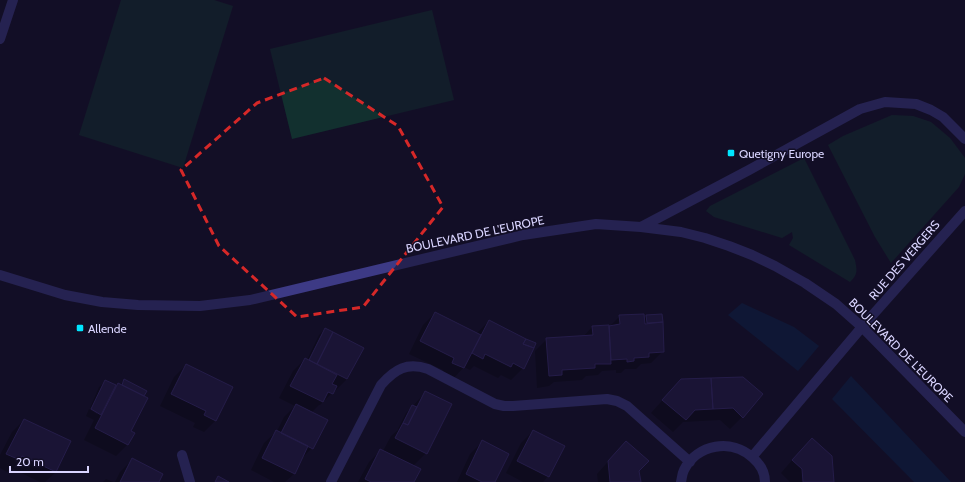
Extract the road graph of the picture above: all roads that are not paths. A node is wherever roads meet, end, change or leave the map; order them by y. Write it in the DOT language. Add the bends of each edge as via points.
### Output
graph roads {
  1 [pos="13,0"];
  2 [pos="0,39"];
  3 [pos="965,139"];
  4 [pos="965,211"];
  5 [pos="641,227"];
  6 [pos="0,275"];
  7 [pos="862,327"];
  8 [pos="965,432"];
  9 [pos="182,455"];
  10 [pos="752,457"];
  11 [pos="690,462"];
  12 [pos="190,482"];
  13 [pos="331,482"];
  14 [pos="681,482"];
  15 [pos="766,482"];
  1 -- 2 [label="street"];
  3 -- 5 [label="street" via="943,117 931,110 916,104 885,102 860,109"];
  4 -- 7 [label="street, RUE DES VERGERS"];
  5 -- 6 [label="street, BOULEVARD DE L'EUROPE" via="596,224 523,235 250,300 200,306 138,306 102,302 65,295"];
  5 -- 7 [label="street, BOULEVARD DE L'EUROPE" via="705,238 775,266 836,304"];
  7 -- 8 [label="street, BOULEVARD DE L'EUROPE"];
  7 -- 10 [label="street, RUE DES VERGERS"];
  9 -- 12 [label="street"];
  10 -- 11 [label="street" via="737,448 724,445 712,446 701,451"];
  10 -- 15 [label="street" via="758,463"];
  11 -- 13 [label="street" via="627,406 617,401 607,399 504,406 495,404 428,369 406,366 392,374 381,385"];
  11 -- 14 [label="street" via="684,470"];
}
